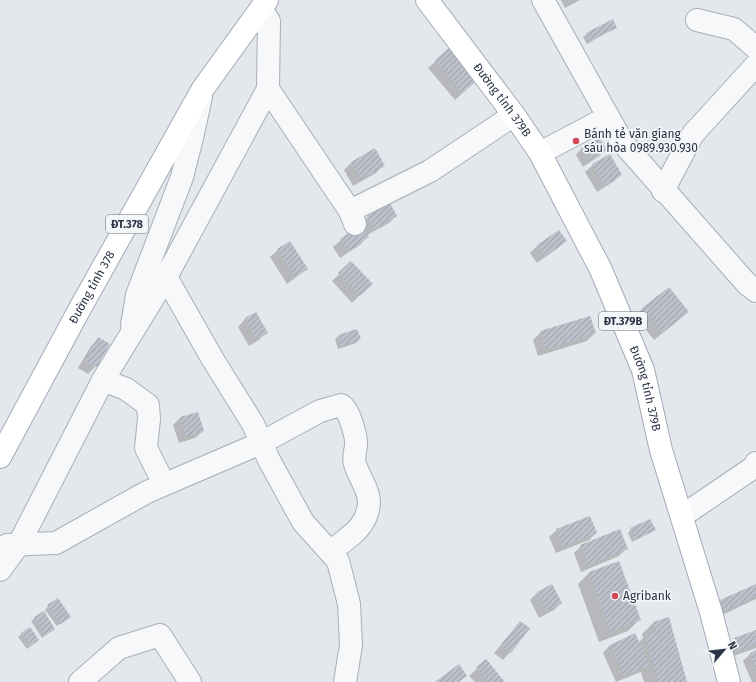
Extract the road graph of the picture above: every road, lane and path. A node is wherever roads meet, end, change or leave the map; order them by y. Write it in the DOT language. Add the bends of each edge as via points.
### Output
graph roads {
  1 [pos="427,0"];
  2 [pos="543,0"];
  3 [pos="264,5"];
  4 [pos="697,20"];
  5 [pos="756,48"];
  6 [pos="756,65"];
  7 [pos="268,89"];
  8 [pos="202,90"];
  9 [pos="514,116"];
  10 [pos="608,117"];
  11 [pos="540,153"];
  12 [pos="663,191"];
  13 [pos="166,277"];
  14 [pos="756,291"];
  15 [pos="131,334"];
  16 [pos="103,380"];
  17 [pos="261,442"];
  18 [pos="0,457"];
  19 [pos="756,463"];
  20 [pos="164,484"];
  21 [pos="682,516"];
  22 [pos="10,545"];
  23 [pos="330,552"];
  24 [pos="0,570"];
  25 [pos="724,681"];
  26 [pos="80,682"];
  27 [pos="190,682"];
  28 [pos="345,682"];
  1 -- 9 [label="main road, Đường tỉnh 379B / ĐT.379B"];
  2 -- 10 [label="street"];
  3 -- 7 [label="street" via="269,21"];
  3 -- 8 [label="main road, Đường tỉnh 378 / ĐT.378"];
  4 -- 5 [label="street" via="734,29"];
  6 -- 12 [label="street" via="693,134"];
  7 -- 9 [label="street" via="352,217 430,171"];
  7 -- 13 [label="street"];
  8 -- 15 [label="street" via="189,154 137,295"];
  8 -- 18 [label="main road, Đường tỉnh 378 / ĐT.378"];
  9 -- 11 [label="main road, Đường tỉnh 379B / ĐT.379B"];
  10 -- 11 [label="street"];
  10 -- 12 [label="street" via="623,143"];
  11 -- 21 [label="main road, Đường tỉnh 379B / ĐT.379B" via="601,270 643,370 662,450"];
  12 -- 14 [label="street"];
  13 -- 15 [label="street"];
  13 -- 17 [label="street" via="253,424"];
  15 -- 16 [label="street"];
  16 -- 20 [label="street" via="126,389 148,405 145,446"];
  16 -- 22 [label="street"];
  17 -- 20 [label="street"];
  17 -- 23 [label="street" via="303,522"];
  17 -- 23 [label="street" via="320,411 336,405 347,409 356,444 355,464 366,485 369,508 359,529"];
  19 -- 21 [label="street" via="754,467"];
  20 -- 22 [label="street" via="56,542"];
  21 -- 25 [label="main road, Đường tỉnh 379B / ĐT.379B" via="711,612"];
  22 -- 24 [label="street"];
  23 -- 28 [label="street" via="338,561 349,604 351,644"];
  26 -- 27 [label="street" via="119,648 160,635"];
}
